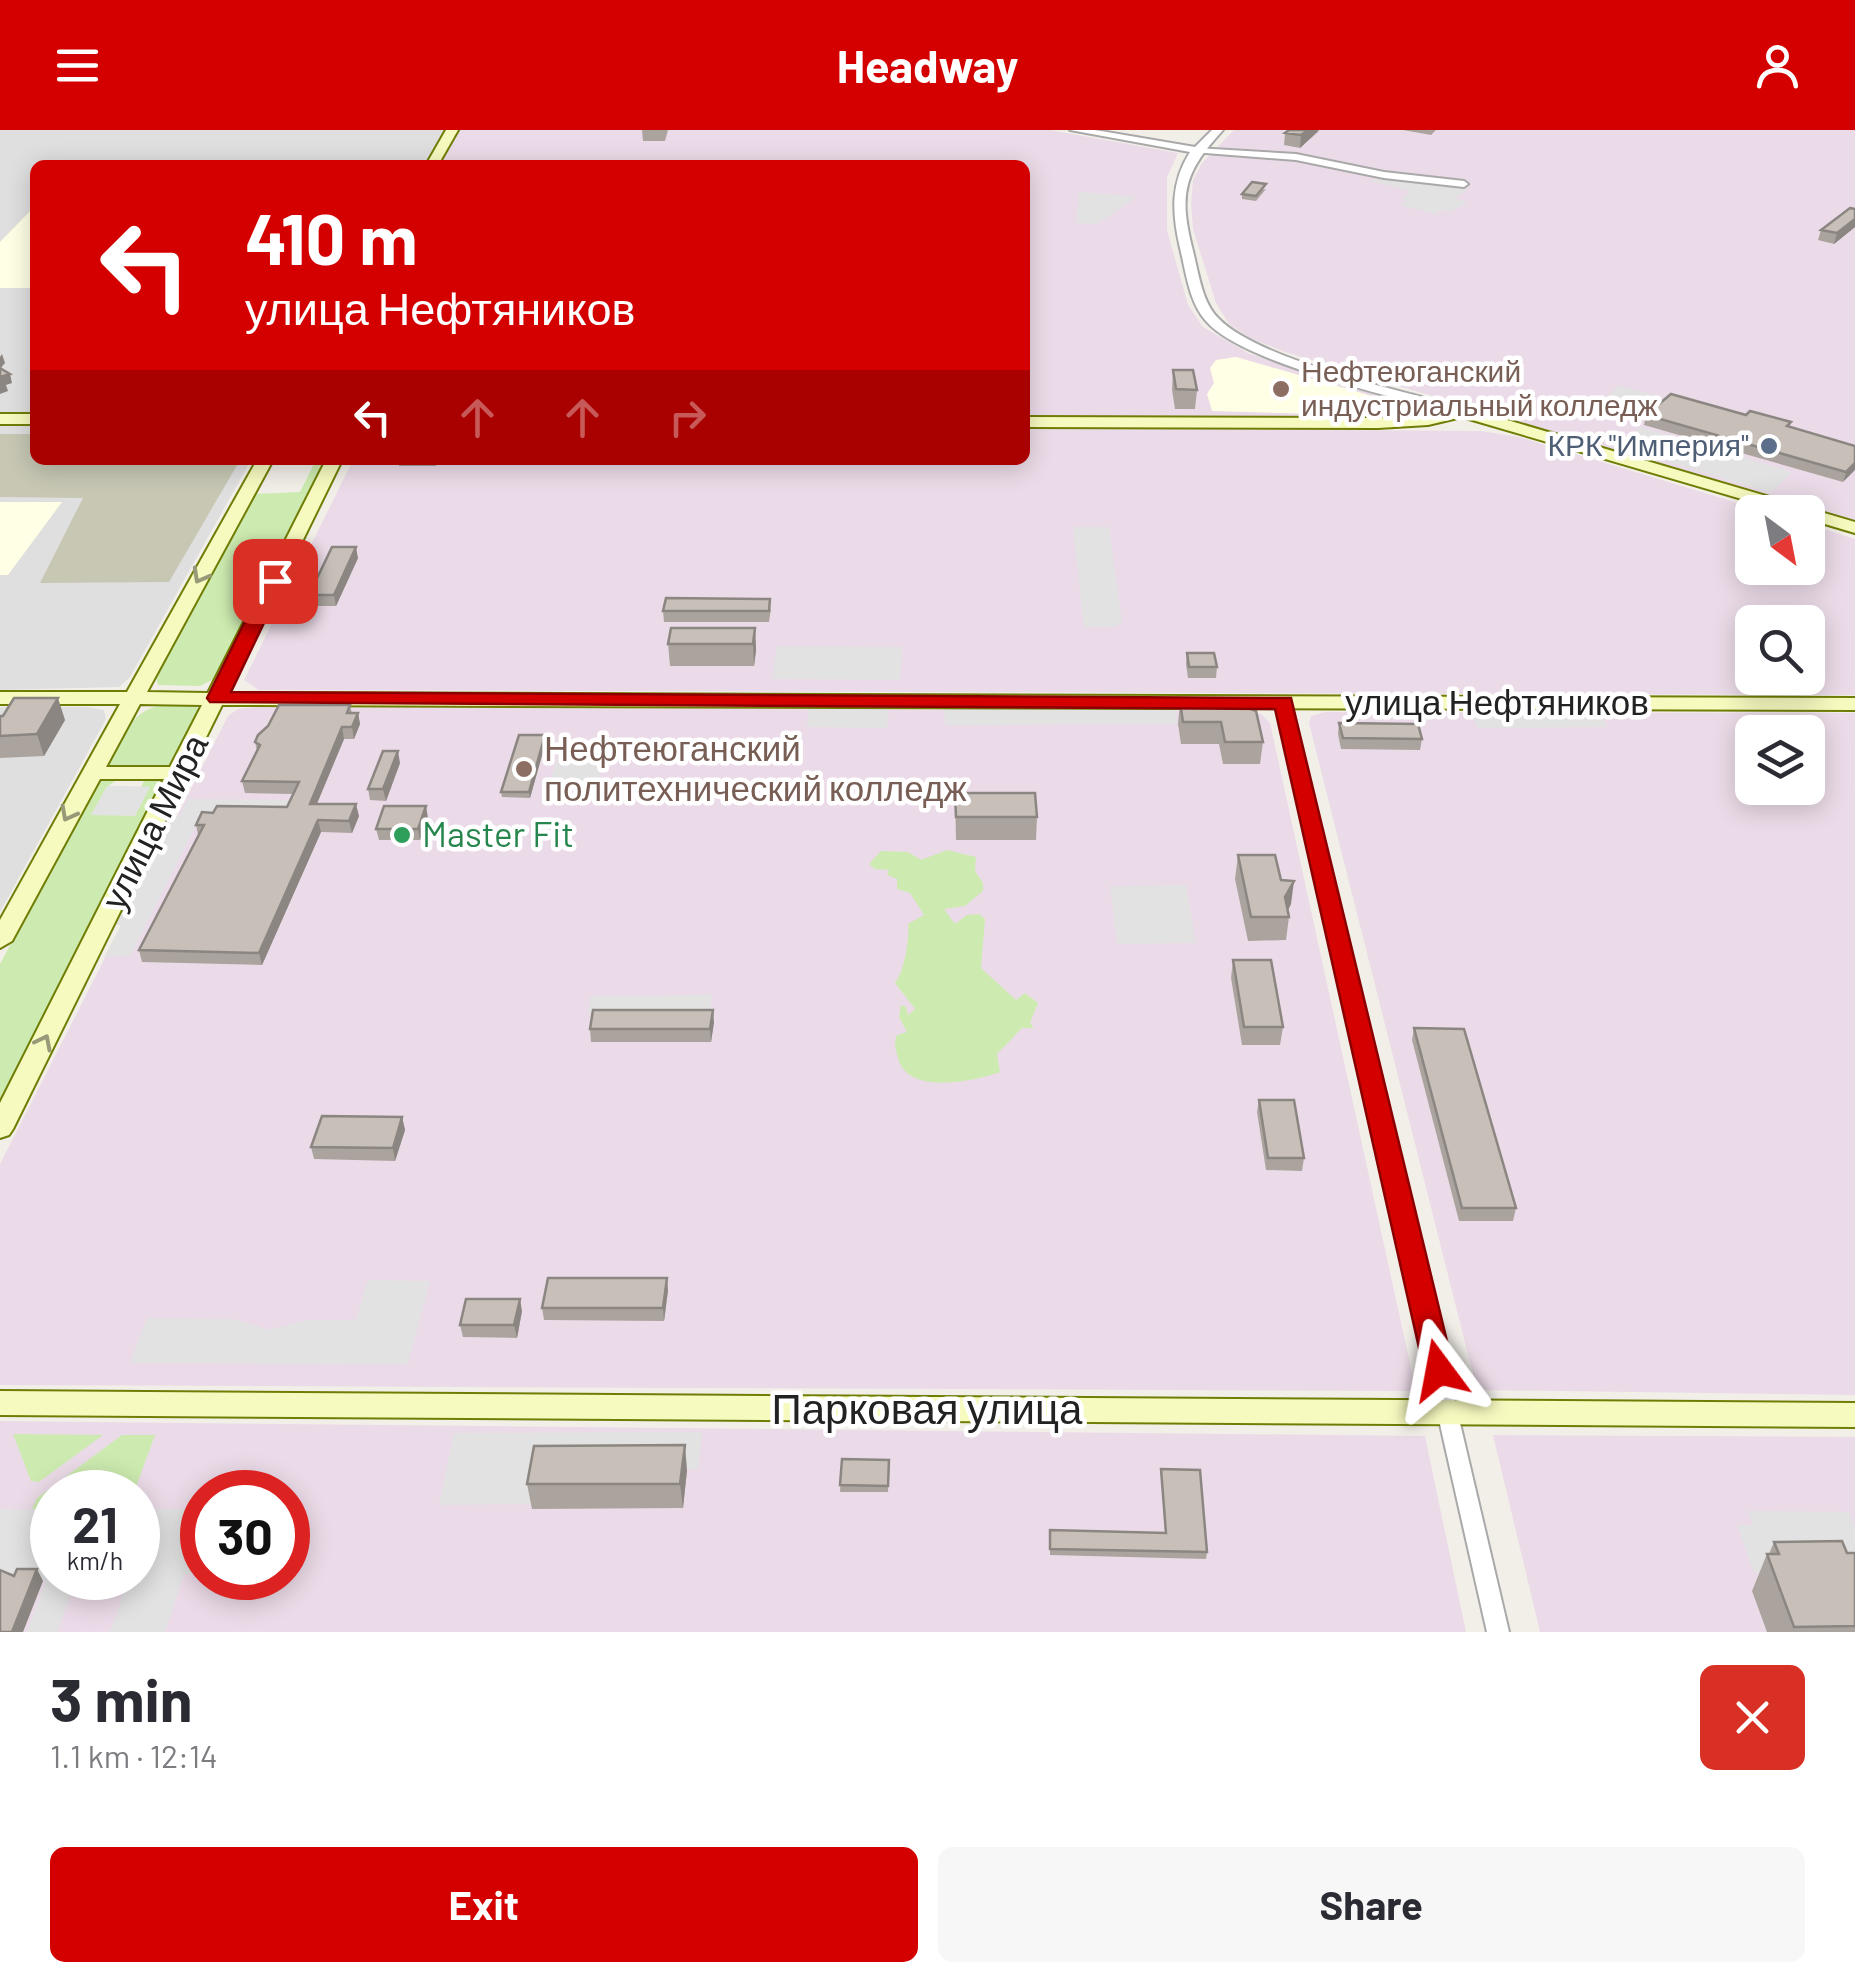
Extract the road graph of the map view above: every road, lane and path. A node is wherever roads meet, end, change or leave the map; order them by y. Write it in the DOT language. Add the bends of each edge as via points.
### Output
graph roads {
  1 [pos="452,130"];
  2 [pos="1075,130"];
  3 [pos="1218,130"];
  4 [pos="1196,150"];
  5 [pos="435,160"];
  6 [pos="1464,184"];
  7 [pos="1384,388"];
  8 [pos="1463,412"];
  9 [pos="0,419"];
  10 [pos="30,419"];
  11 [pos="1030,422"];
  12 [pos="1378,423"];
  13 [pos="1536,433"];
  14 [pos="261,465"];
  15 [pos="332,465"];
  16 [pos="1744,495"];
  17 [pos="1825,519"];
  18 [pos="1855,528"];
  19 [pos="0,698"];
  20 [pos="132,698"];
  21 [pos="218,698"];
  22 [pos="1284,703"];
  23 [pos="1855,704"];
  24 [pos="90,773"];
  25 [pos="179,773"];
  26 [pos="0,942"];
  27 [pos="0,1129"];
  28 [pos="0,1403"];
  29 [pos="1449,1412"];
  30 [pos="1855,1415"];
  31 [pos="1498,1632"];
  1 -- 5 [label="main road"];
  2 -- 4 [label="street"];
  3 -- 4 [label="street"];
  4 -- 6 [label="street" via="1296,157"];
  4 -- 7 [label="street" via="1182,173 1177,202 1209,316 1252,346"];
  7 -- 8 [label="street"];
  7 -- 12 [label="street" via="1416,408"];
  8 -- 12 [label="main road"];
  8 -- 13 [label="main road"];
  9 -- 10 [label="main road"];
  11 -- 12 [label="main road"];
  12 -- 13 [label="main road"];
  13 -- 16 [label="main road"];
  14 -- 20 [label="main road, one-way"];
  15 -- 21 [label="main road, улица Мира"];
  17 -- 18 [label="main road"];
  19 -- 20 [label="main road, улица Нефтяников"];
  20 -- 21 [label="main road, улица Нефтяников"];
  20 -- 24 [label="main road"];
  21 -- 22 [label="main road, улица Нефтяников"];
  21 -- 25 [label="main road, улица Мира"];
  22 -- 23 [label="main road, улица Нефтяников"];
  22 -- 29 [label="street"];
  24 -- 25 [label="main road"];
  24 -- 26 [label="main road, one-way"];
  27 -- 25 [label="main road, улица Мира, one-way"];
  28 -- 29 [label="main road, Парковая улица"];
  29 -- 30 [label="main road, Парковая улица"];
  29 -- 31 [label="street"];
}
